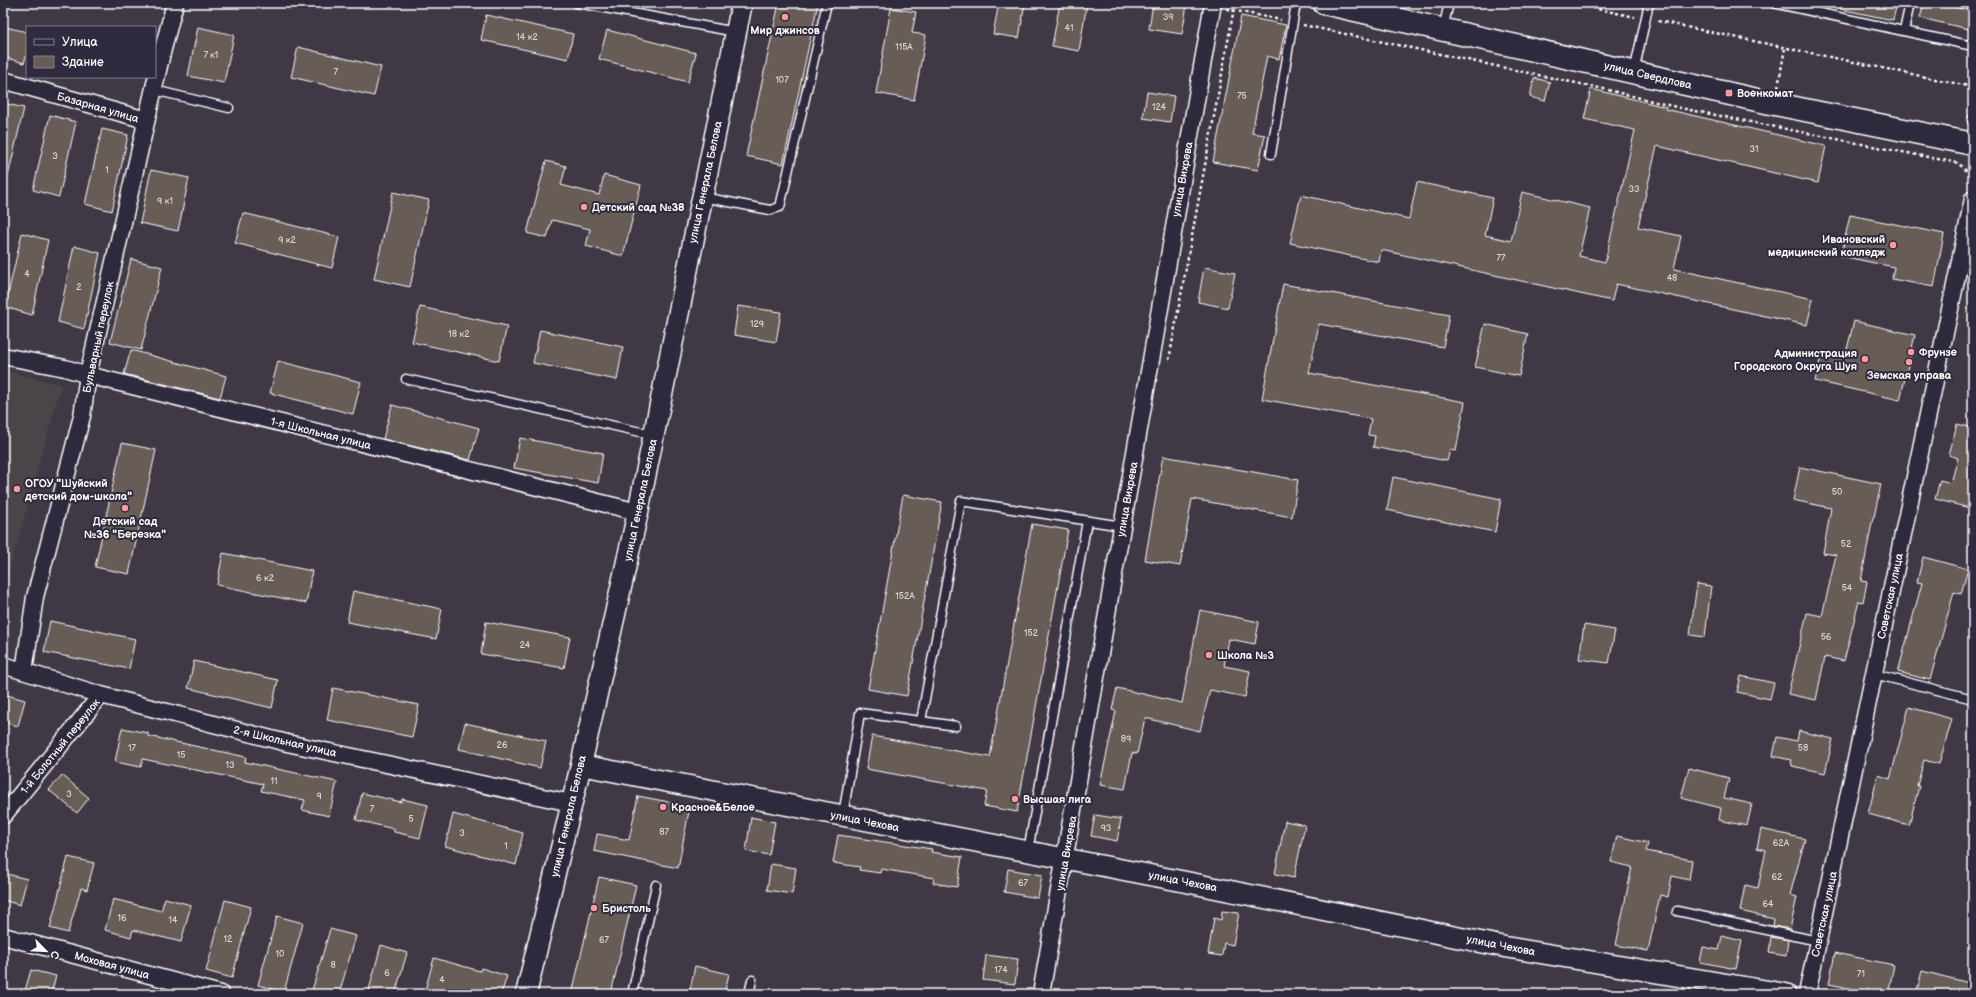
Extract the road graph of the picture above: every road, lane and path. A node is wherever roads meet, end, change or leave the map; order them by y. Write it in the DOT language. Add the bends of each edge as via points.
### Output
graph roads {
  1 [pos="175,3"];
  2 [pos="577,3"];
  3 [pos="742,3"];
  4 [pos="827,3"];
  5 [pos="1296,3"];
  6 [pos="1324,3"];
  7 [pos="1449,3"];
  8 [pos="1569,3"];
  9 [pos="1649,3"];
  10 [pos="1773,3"];
  11 [pos="1910,3"];
  12 [pos="1212,5"];
  13 [pos="1646,19"];
  14 [pos="1294,23"];
  15 [pos="1443,30"];
  16 [pos="736,32"];
  17 [pos="1904,32"];
  18 [pos="1973,46"];
  19 [pos="1634,72"];
  20 [pos="3,80"];
  21 [pos="1973,87"];
  22 [pos="154,90"];
  23 [pos="230,108"];
  24 [pos="146,120"];
  25 [pos="1973,144"];
  26 [pos="1271,154"];
  27 [pos="1973,177"];
  28 [pos="702,197"];
  29 [pos="1973,199"];
  30 [pos="3,356"];
  31 [pos="88,375"];
  32 [pos="406,379"];
  33 [pos="654,435"];
  34 [pos="638,512"];
  35 [pos="1087,521"];
  36 [pos="1122,526"];
  37 [pos="3,665"];
  38 [pos="24,671"];
  39 [pos="1874,674"];
  40 [pos="101,695"];
  41 [pos="1973,699"];
  42 [pos="921,721"];
  43 [pos="956,726"];
  44 [pos="581,765"];
  45 [pos="572,803"];
  46 [pos="3,816"];
  47 [pos="843,817"];
  48 [pos="1027,852"];
  49 [pos="1065,859"];
  50 [pos="656,885"];
  51 [pos="1677,911"];
  52 [pos="3,936"];
  53 [pos="1818,941"];
  54 [pos="752,980"];
  55 [pos="1808,990"];
  56 [pos="221,994"];
  57 [pos="526,994"];
  58 [pos="632,994"];
  59 [pos="749,994"];
  60 [pos="1041,994"];
  61 [pos="1786,994"];
  62 [pos="1844,994"];
  1 -- 22 [label="street, Бульварный переулок"];
  2 -- 16 [label="lane"];
  3 -- 16 [label="street, улица Генерала Белова"];
  4 -- 28 [label="lane" via="780,206 770,210"];
  5 -- 14 [label="lane"];
  6 -- 15 [label="main road, улица Свердлова"];
  7 -- 15 [label="lane"];
  8 -- 13 [label="path"];
  9 -- 13 [label="lane"];
  10 -- 17 [label="lane"];
  11 -- 17 [label="lane"];
  12 -- 14 [label="path"];
  12 -- 36 [label="street, улица Вихрева"];
  13 -- 19 [label="lane"];
  13 -- 21 [label="path"];
  14 -- 26 [label="lane"];
  14 -- 27 [label="path" via="1604,89 1680,108 1958,163"];
  15 -- 19 [label="main road, улица Свердлова"];
  16 -- 28 [label="street, улица Генерала Белова"];
  17 -- 18 [label="lane"];
  19 -- 25 [label="main road, улица Свердлова" via="1775,104"];
  20 -- 24 [label="street, Базарная улица"];
  22 -- 23 [label="lane"];
  22 -- 24 [label="street, Бульварный переулок"];
  24 -- 31 [label="street, Бульварный переулок"];
  28 -- 33 [label="street, улица Генерала Белова"];
  29 -- 39 [label="street, Советская улица"];
  30 -- 31 [label="street, 1-я Школьная улица"];
  31 -- 34 [label="street, 1-я Школьная улица"];
  31 -- 38 [label="street, Бульварный переулок" via="82,416 35,597"];
  32 -- 33 [label="lane"];
  33 -- 34 [label="street, улица Генерала Белова"];
  34 -- 44 [label="street, улица Генерала Белова"];
  35 -- 36 [label="lane"];
  35 -- 42 [label="lane" via="961,501"];
  35 -- 48 [label="lane"];
  36 -- 49 [label="street, улица Вихрева"];
  37 -- 38 [label="street, 2-я Школьная улица"];
  38 -- 40 [label="street, 2-я Школьная улица"];
  39 -- 41 [label="lane"];
  39 -- 53 [label="street, Советская улица"];
  40 -- 45 [label="street, 2-я Школьная улица" via="287,743"];
  40 -- 46 [label="street, 1-й Болотный переулок"];
  42 -- 43 [label="lane"];
  42 -- 47 [label="lane" via="860,713"];
  44 -- 45 [label="street, улица Генерала Белова"];
  44 -- 47 [label="street, улица Чехова"];
  45 -- 57 [label="street, улица Генерала Белова"];
  47 -- 48 [label="street, улица Чехова"];
  48 -- 49 [label="street, улица Чехова"];
  49 -- 60 [label="street, улица Вихрева"];
  49 -- 61 [label="street, улица Чехова" via="1505,946"];
  50 -- 58 [label="lane"];
  51 -- 53 [label="lane"];
  52 -- 56 [label="street, Моховая улица"];
  53 -- 55 [label="street, Советская улица"];
  54 -- 59 [label="lane"];
  55 -- 62 [label="path"];
}
